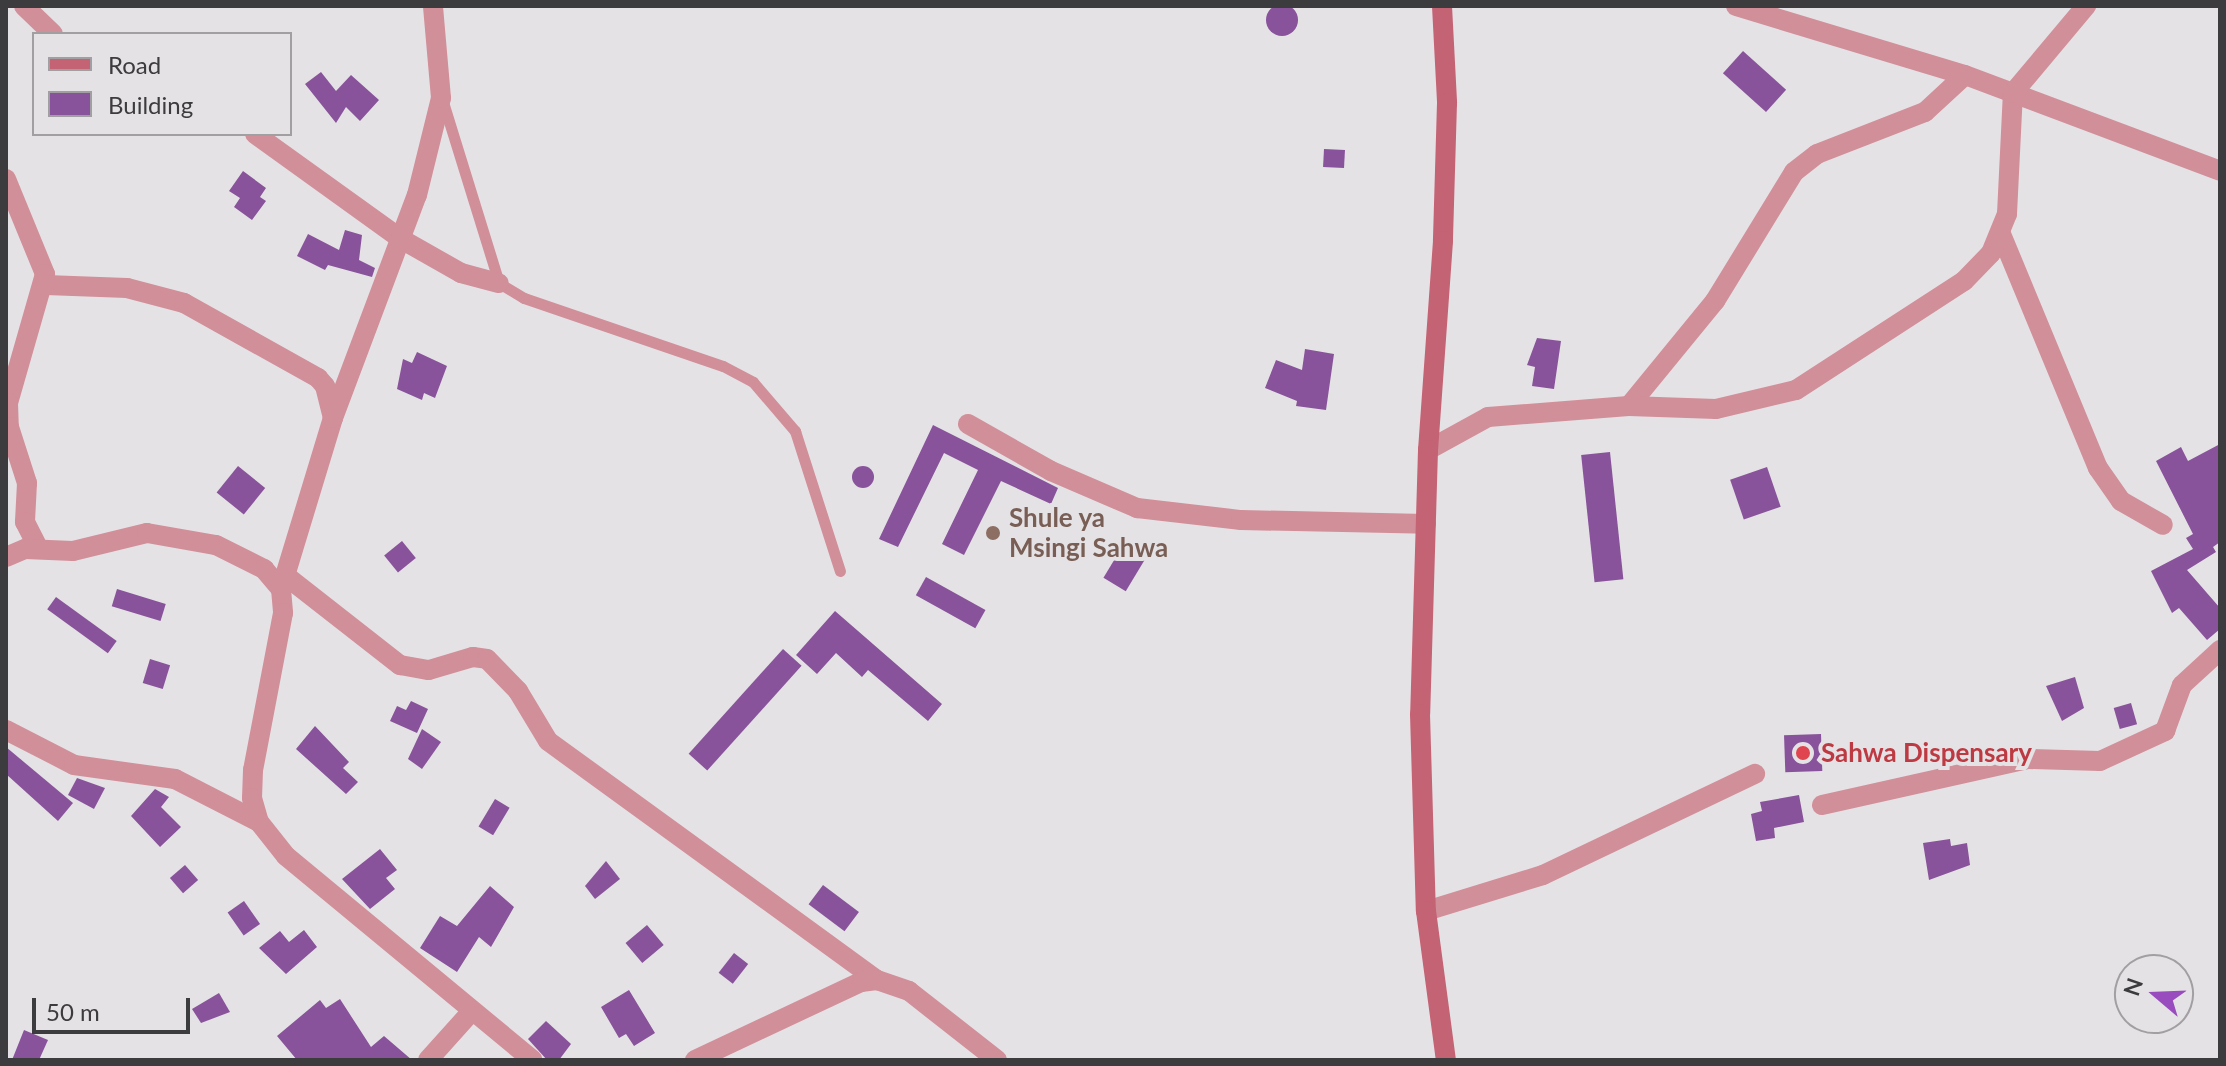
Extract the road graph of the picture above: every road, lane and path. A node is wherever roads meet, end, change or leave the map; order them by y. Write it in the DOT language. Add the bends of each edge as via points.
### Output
graph roads {
  1 [pos="24,6"];
  2 [pos="433,6"];
  3 [pos="1442,6"];
  4 [pos="1736,6"];
  5 [pos="2086,6"];
  6 [pos="51,32"];
  7 [pos="1965,75"];
  8 [pos="2013,93"];
  9 [pos="441,98"];
  10 [pos="258,136"];
  11 [pos="2220,171"];
  12 [pos="6,179"];
  13 [pos="2001,234"];
  14 [pos="401,239"];
  15 [pos="499,283"];
  16 [pos="46,285"];
  17 [pos="1629,406"];
  18 [pos="333,418"];
  19 [pos="968,424"];
  20 [pos="1428,450"];
  21 [pos="1426,524"];
  22 [pos="2163,525"];
  23 [pos="39,549"];
  24 [pos="6,557"];
  25 [pos="840,571"];
  26 [pos="283,582"];
  27 [pos="2220,650"];
  28 [pos="6,730"];
  29 [pos="1755,774"];
  30 [pos="1822,805"];
  31 [pos="259,822"];
  32 [pos="1426,911"];
  33 [pos="877,980"];
  34 [pos="472,1011"];
  35 [pos="428,1060"];
  36 [pos="533,1060"];
  37 [pos="695,1060"];
  38 [pos="997,1060"];
  39 [pos="1446,1060"];
  1 -- 6 [label="street"];
  2 -- 9 [label="street"];
  3 -- 20 [label="main road" via="1447,103 1443,241"];
  4 -- 7 [label="street" via="1765,19"];
  5 -- 8 [label="street"];
  7 -- 8 [label="street"];
  7 -- 17 [label="street" via="1925,112 1817,154 1794,172 1715,301"];
  8 -- 11 [label="street"];
  8 -- 13 [label="street" via="2007,214"];
  9 -- 14 [label="street"];
  9 -- 15 [label="lane"];
  10 -- 14 [label="street"];
  12 -- 16 [label="street" via="36,247"];
  13 -- 17 [label="street" via="1979,269 1964,281 1796,390 1716,409"];
  13 -- 22 [label="street" via="2098,468 2121,501"];
  14 -- 15 [label="street" via="461,273"];
  14 -- 18 [label="street"];
  15 -- 25 [label="lane" via="524,298 723,366 753,382 795,431"];
  16 -- 18 [label="street" via="127,288 184,303 318,378"];
  16 -- 23 [label="street" via="20,351 8,403 9,427 27,483 25,522"];
  17 -- 20 [label="street" via="1488,417"];
  18 -- 26 [label="street"];
  19 -- 21 [label="street" via="1051,471 1137,508 1241,520"];
  20 -- 21 [label="main road"];
  21 -- 32 [label="main road" via="1420,714"];
  23 -- 24 [label="street"];
  23 -- 26 [label="street" via="73,551 147,533 216,545"];
  26 -- 31 [label="street" via="277,654 253,770 252,798"];
  26 -- 33 [label="street" via="400,665 429,670 473,657 487,659 518,691 548,741"];
  27 -- 30 [label="street" via="2182,685 2165,731 2100,761 2028,759"];
  28 -- 31 [label="street" via="74,765 175,779"];
  29 -- 32 [label="street" via="1543,875"];
  31 -- 34 [label="street" via="286,856"];
  32 -- 39 [label="main road"];
  33 -- 37 [label="street" via="861,982"];
  33 -- 38 [label="street" via="909,991"];
  34 -- 35 [label="street"];
  34 -- 36 [label="street"];
}
